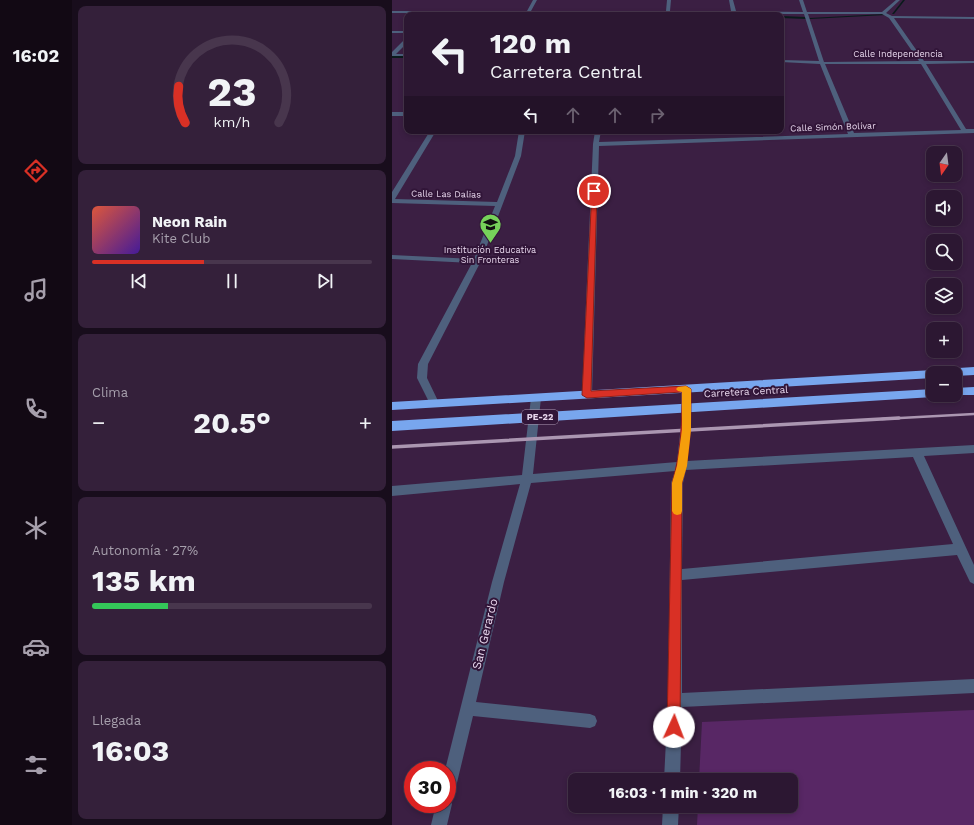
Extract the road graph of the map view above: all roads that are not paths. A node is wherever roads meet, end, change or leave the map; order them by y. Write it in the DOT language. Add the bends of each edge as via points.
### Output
graph roads {
  1 [pos="535,0"];
  2 [pos="669,0"];
  3 [pos="731,0"];
  4 [pos="801,0"];
  5 [pos="898,0"];
  6 [pos="392,12"];
  7 [pos="531,12"];
  8 [pos="668,12"];
  9 [pos="734,12"];
  10 [pos="404,13"];
  11 [pos="883,13"];
  12 [pos="784,14"];
  13 [pos="807,14"];
  14 [pos="891,17"];
  15 [pos="974,18"];
  16 [pos="392,32"];
  17 [pos="404,32"];
  18 [pos="404,43"];
  19 [pos="392,55"];
  20 [pos="404,55"];
  21 [pos="784,61"];
  22 [pos="922,62"];
  23 [pos="974,62"];
  24 [pos="822,63"];
  25 [pos="784,65"];
  26 [pos="392,114"];
  27 [pos="404,114"];
  28 [pos="974,131"];
  29 [pos="965,132"];
  30 [pos="431,134"];
  31 [pos="522,134"];
  32 [pos="598,134"];
  33 [pos="724,134"];
  34 [pos="852,135"];
  35 [pos="724,140"];
  36 [pos="596,144"];
  37 [pos="392,198"];
  38 [pos="392,202"];
  39 [pos="500,204"];
  40 [pos="392,257"];
  41 [pos="476,261"];
  42 [pos="974,371"];
  43 [pos="962,372"];
  44 [pos="926,374"];
  45 [pos="686,389"];
  46 [pos="974,391"];
  47 [pos="962,392"];
  48 [pos="926,393"];
  49 [pos="587,395"];
  50 [pos="536,398"];
  51 [pos="434,403"];
  52 [pos="392,406"];
  53 [pos="687,407"];
  54 [pos="533,417"];
  55 [pos="392,426"];
  56 [pos="974,449"];
  57 [pos="917,453"];
  58 [pos="682,466"];
  59 [pos="527,479"];
  60 [pos="392,491"];
  61 [pos="961,549"];
  62 [pos="677,574"];
  63 [pos="974,578"];
  64 [pos="974,686"];
  65 [pos="675,700"];
  66 [pos="467,708"];
  67 [pos="590,721"];
  68 [pos="454,761"];
  69 [pos="672,773"];
  70 [pos="442,813"];
  71 [pos="671,813"];
  72 [pos="439,825"];
  73 [pos="670,825"];
  1 -- 7 [label="street"];
  2 -- 8 [label="street"];
  3 -- 9 [label="street"];
  4 -- 13 [label="street"];
  5 -- 11 [label="street"];
  6 -- 10 [label="street"];
  11 -- 13 [label="street"];
  11 -- 14 [label="street"];
  12 -- 13 [label="street"];
  13 -- 24 [label="street"];
  14 -- 15 [label="street"];
  14 -- 22 [label="street"];
  16 -- 17 [label="street"];
  18 -- 19 [label="street"];
  19 -- 20 [label="street"];
  21 -- 24 [label="street, Calle Independencia"];
  22 -- 23 [label="street, Calle Independencia"];
  22 -- 24 [label="street, Calle Independencia"];
  22 -- 29 [label="street"];
  24 -- 25 [label="street, Calle Independencia"];
  24 -- 34 [label="street"];
  26 -- 27 [label="street"];
  28 -- 29 [label="street, Calle Simón Bolívar"];
  29 -- 34 [label="street, Calle Simón Bolívar"];
  30 -- 37 [label="street"];
  31 -- 39 [label="street" via="518,156"];
  32 -- 36 [label="street"];
  33 -- 35 [label="street"];
  34 -- 35 [label="street, Calle Simón Bolívar"];
  35 -- 36 [label="street, Calle Simón Bolívar"];
  36 -- 49 [label="street"];
  38 -- 39 [label="street, Calle Las Dalias"];
  39 -- 41 [label="street"];
  40 -- 41 [label="street"];
  41 -- 51 [label="street" via="423,364 422,378"];
  42 -- 43 [label="highway"];
  44 -- 45 [label="highway, Carretera Central / PE-22"];
  45 -- 49 [label="highway, Carretera Central / PE-22"];
  45 -- 53 [label="street"];
  46 -- 47 [label="highway"];
  48 -- 53 [label="highway, Carretera Central / PE-22"];
  49 -- 50 [label="highway, Carretera Central / PE-22"];
  50 -- 51 [label="highway, Carretera Central / PE-22"];
  50 -- 54 [label="street, San Gerardo"];
  51 -- 52 [label="highway, Carretera Central / PE-22"];
  53 -- 54 [label="highway, Carretera Central / PE-22"];
  53 -- 58 [label="street"];
  54 -- 55 [label="highway, Carretera Central / PE-22"];
  54 -- 59 [label="street, San Gerardo"];
  56 -- 57 [label="street"];
  57 -- 58 [label="street"];
  57 -- 61 [label="street"];
  58 -- 59 [label="street"];
  58 -- 62 [label="street" via="677,483"];
  59 -- 60 [label="street"];
  59 -- 66 [label="street, San Gerardo"];
  61 -- 62 [label="street"];
  61 -- 63 [label="street"];
  62 -- 65 [label="street"];
  64 -- 65 [label="street"];
  65 -- 69 [label="street"];
  66 -- 67 [label="street"];
  66 -- 68 [label="street, San Gerardo"];
  70 -- 72 [label="street"];
  71 -- 73 [label="street"];
}
